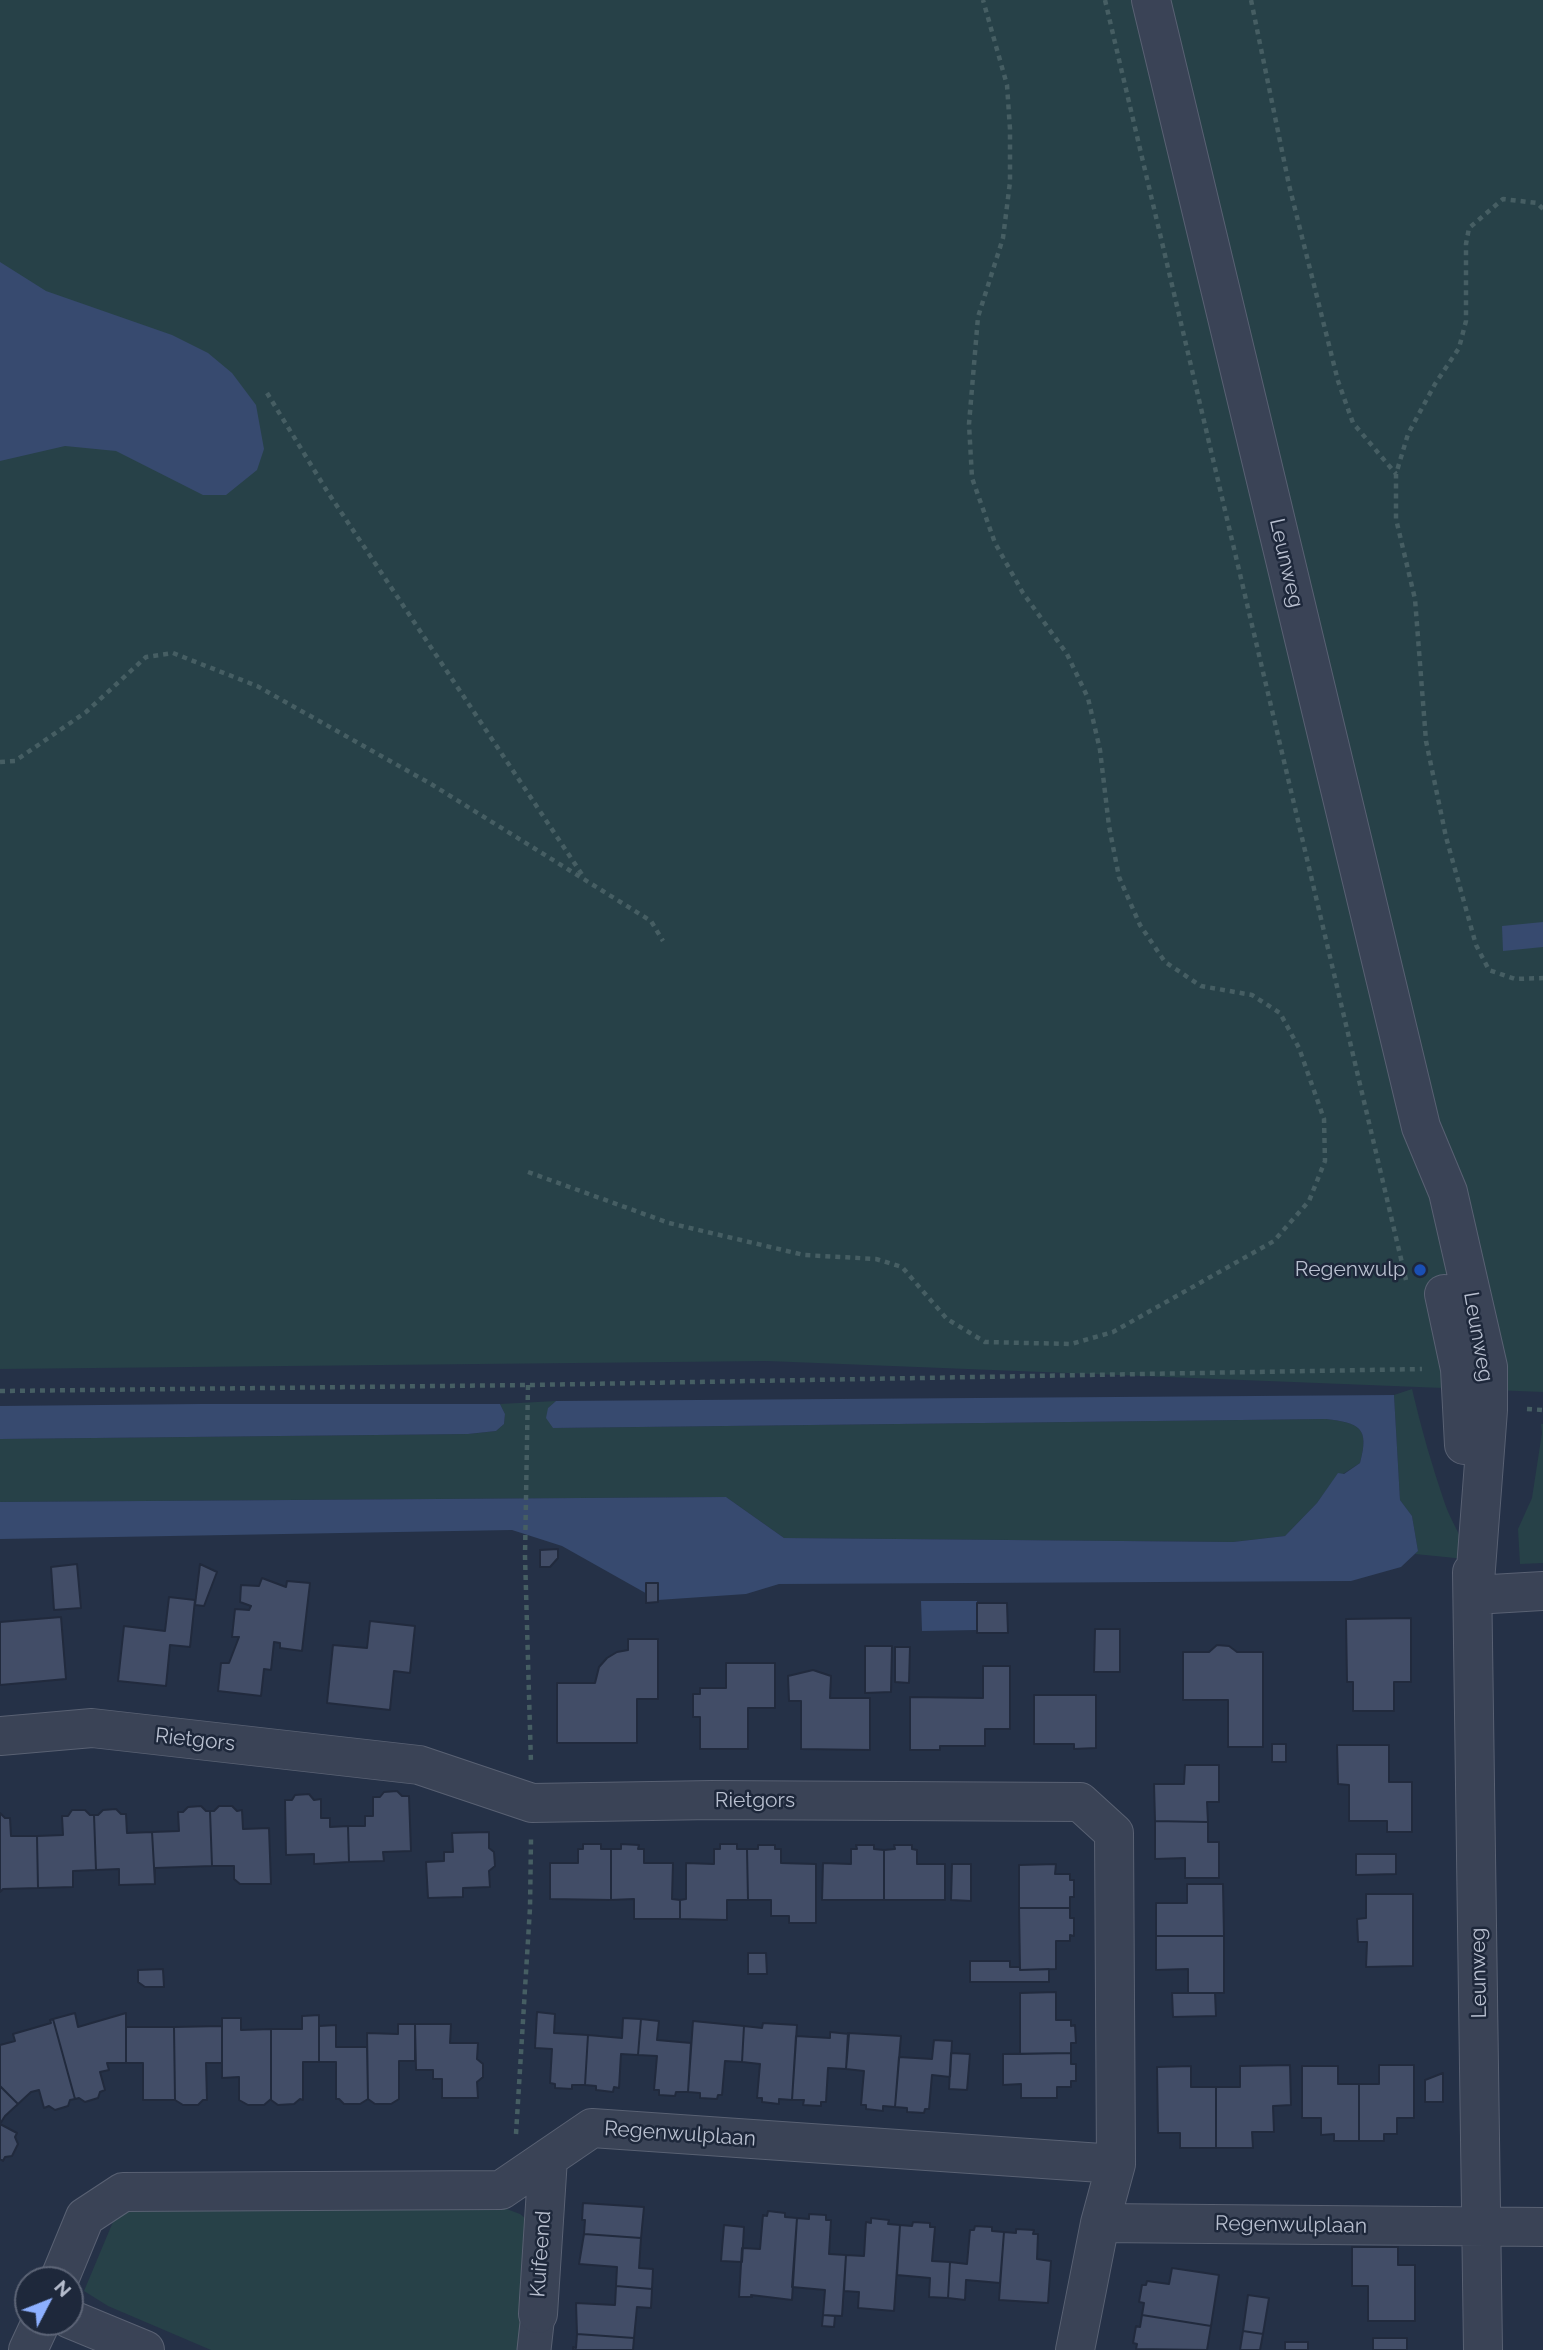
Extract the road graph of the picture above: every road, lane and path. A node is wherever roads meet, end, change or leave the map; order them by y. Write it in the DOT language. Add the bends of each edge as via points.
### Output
graph roads {
  1 [pos="983,0"];
  2 [pos="1105,0"];
  3 [pos="1151,0"];
  4 [pos="1251,0"];
  5 [pos="1543,209"];
  6 [pos="267,393"];
  7 [pos="1396,474"];
  8 [pos="0,762"];
  9 [pos="585,878"];
  10 [pos="663,941"];
  11 [pos="1543,978"];
  12 [pos="1421,1127"];
  13 [pos="528,1172"];
  14 [pos="1409,1289"];
  15 [pos="1420,1356"];
  16 [pos="1422,1369"];
  17 [pos="1460,1369"];
  18 [pos="1424,1382"];
  19 [pos="528,1385"];
  20 [pos="0,1391"];
  21 [pos="1527,1409"];
  22 [pos="1543,1410"];
  23 [pos="1543,1591"];
  24 [pos="1474,1595"];
  25 [pos="0,1736"];
  26 [pos="532,1802"];
  27 [pos="548,2158"];
  28 [pos="1116,2164"];
  29 [pos="1100,2223"];
  30 [pos="1543,2227"];
  31 [pos="1482,2228"];
  32 [pos="65,2266"];
  33 [pos="84,2325"];
  34 [pos="536,2332"];
  35 [pos="145,2350"];
  36 [pos="1075,2350"];
  37 [pos="1483,2350"];
  1 -- 13 [label="path" via="1007,85 1010,182 1003,238 978,317 969,425 972,478 995,543 1023,593 1067,654 1088,698 1119,877 1140,925 1165,962 1202,986 1252,995 1280,1013 1299,1048 1324,1119 1325,1161 1309,1201 1274,1241 1113,1332 1071,1344 985,1342 947,1319 902,1267 876,1259 804,1255 669,1223"];
  2 -- 14 [label="path"];
  3 -- 12 [label="street, Leunweg"];
  4 -- 7 [label="path" via="1289,185 1338,381 1353,424"];
  5 -- 7 [label="path" via="1537,203 1503,200 1469,228 1466,321 1460,348 1408,434"];
  6 -- 9 [label="path" via="327,491"];
  7 -- 11 [label="path" via="1396,519 1415,599 1426,741 1476,946 1489,970 1515,979"];
  8 -- 9 [label="path" via="15,761 86,712 146,657 173,653 257,686"];
  9 -- 10 [label="path" via="651,921"];
  12 -- 17 [label="street, Leunweg" via="1424,1198"];
  12 -- 24 [label="street, Leunweg" via="1448,1192 1488,1367"];
  15 -- 16 [label="path"];
  16 -- 17 [label="path"];
  16 -- 18 [label="path"];
  16 -- 19 [label="path"];
  17 -- 24 [label="street, Leunweg"];
  19 -- 20 [label="path"];
  19 -- 26 [label="path" via="524,1556"];
  21 -- 22 [label="path"];
  23 -- 24 [label="street"];
  24 -- 31 [label="street, Leunweg"];
  25 -- 26 [label="street, Rietgors" via="92,1728 419,1765"];
  26 -- 27 [label="path" via="515,2133"];
  26 -- 28 [label="street, Rietgors" via="1080,1802 1114,1833"];
  27 -- 28 [label="street, Regenwulplaan" via="592,2128"];
  27 -- 32 [label="street, Regenwulplaan" via="501,2190 124,2192 85,2217"];
  27 -- 34 [label="street, Kuifeend"];
  28 -- 29 [label="street, Rietgors"];
  29 -- 31 [label="street, Regenwulplaan"];
  29 -- 36 [label="street, Rietgors"];
  30 -- 31 [label="street, Regenwulplaan"];
  31 -- 37 [label="street, Leunweg"];
  33 -- 35 [label="street"];
}
